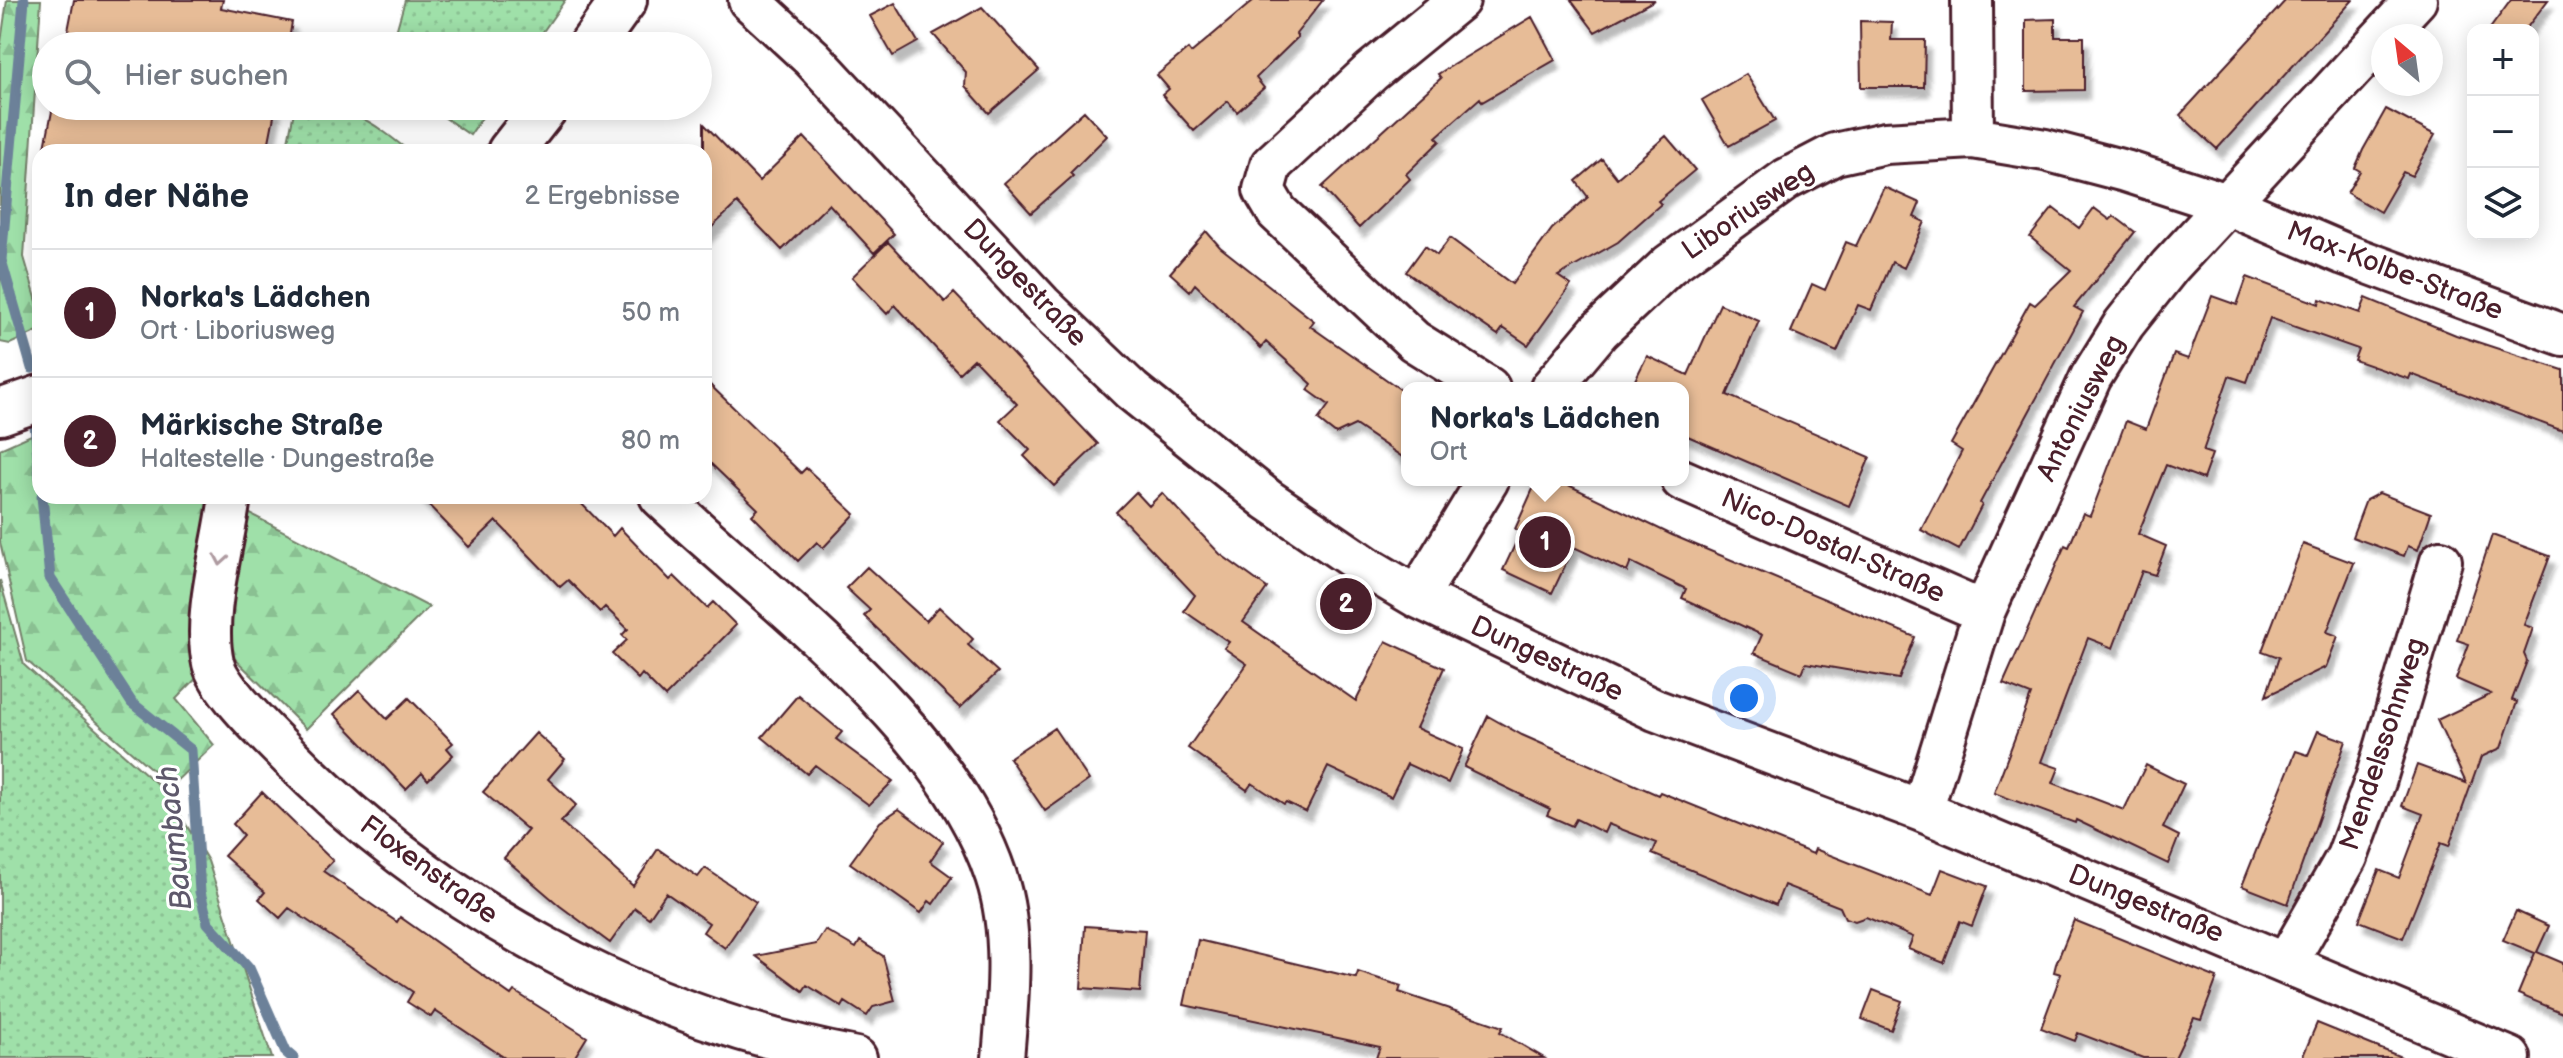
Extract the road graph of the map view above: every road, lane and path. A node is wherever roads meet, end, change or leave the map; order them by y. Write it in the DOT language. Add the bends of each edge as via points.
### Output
graph roads {
  1 [pos="624,0"];
  2 [pos="749,0"];
  3 [pos="1459,0"];
  4 [pos="1972,0"];
  5 [pos="2416,0"];
  6 [pos="601,32"];
  7 [pos="535,120"];
  8 [pos="1973,138"];
  9 [pos="516,144"];
  10 [pos="2227,204"];
  11 [pos="2563,335"];
  12 [pos="1479,382"];
  13 [pos="1556,382"];
  14 [pos="32,401"];
  15 [pos="0,412"];
  16 [pos="1689,483"];
  17 [pos="1484,486"];
  18 [pos="229,504"];
  19 [pos="669,504"];
  20 [pos="2441,561"];
  21 [pos="1417,597"];
  22 [pos="1984,612"];
  23 [pos="1922,811"];
  24 [pos="2287,962"];
  25 [pos="839,1056"];
  26 [pos="1003,1058"];
  27 [pos="2510,1058"];
  1 -- 6 [label="main road"];
  2 -- 21 [label="street, Dungestraße" via="812,58 1041,304 1132,391 1268,500"];
  3 -- 12 [label="street" via="1271,165 1264,190 1277,212 1414,341"];
  4 -- 8 [label="street"];
  5 -- 10 [label="street, Antoniusweg"];
  7 -- 9 [label="main road"];
  8 -- 10 [label="street, Liboriusweg" via="2045,150"];
  8 -- 13 [label="street, Liboriusweg" via="1885,143 1835,154 1787,179 1669,265 1599,331"];
  10 -- 11 [label="street, Max-Kolbe-Straße" via="2344,254"];
  10 -- 22 [label="street, Antoniusweg" via="2124,324 2091,377"];
  14 -- 15 [label="main road"];
  16 -- 22 [label="street, Nico-Dostal-Straße"];
  17 -- 21 [label="street"];
  18 -- 25 [label="street, Floxenstraße, one-way" via="210,624 214,666 247,714 340,804 425,874 546,948 723,1024"];
  19 -- 26 [label="street" via="860,679 957,795 997,878 1008,997"];
  20 -- 24 [label="street, Mendelssohnweg" via="2367,805 2347,857"];
  21 -- 23 [label="street, Dungestraße" via="1655,710"];
  22 -- 23 [label="street, Antoniusweg"];
  23 -- 24 [label="street, Dungestraße"];
  24 -- 27 [label="street, Dungestraße"];
}
